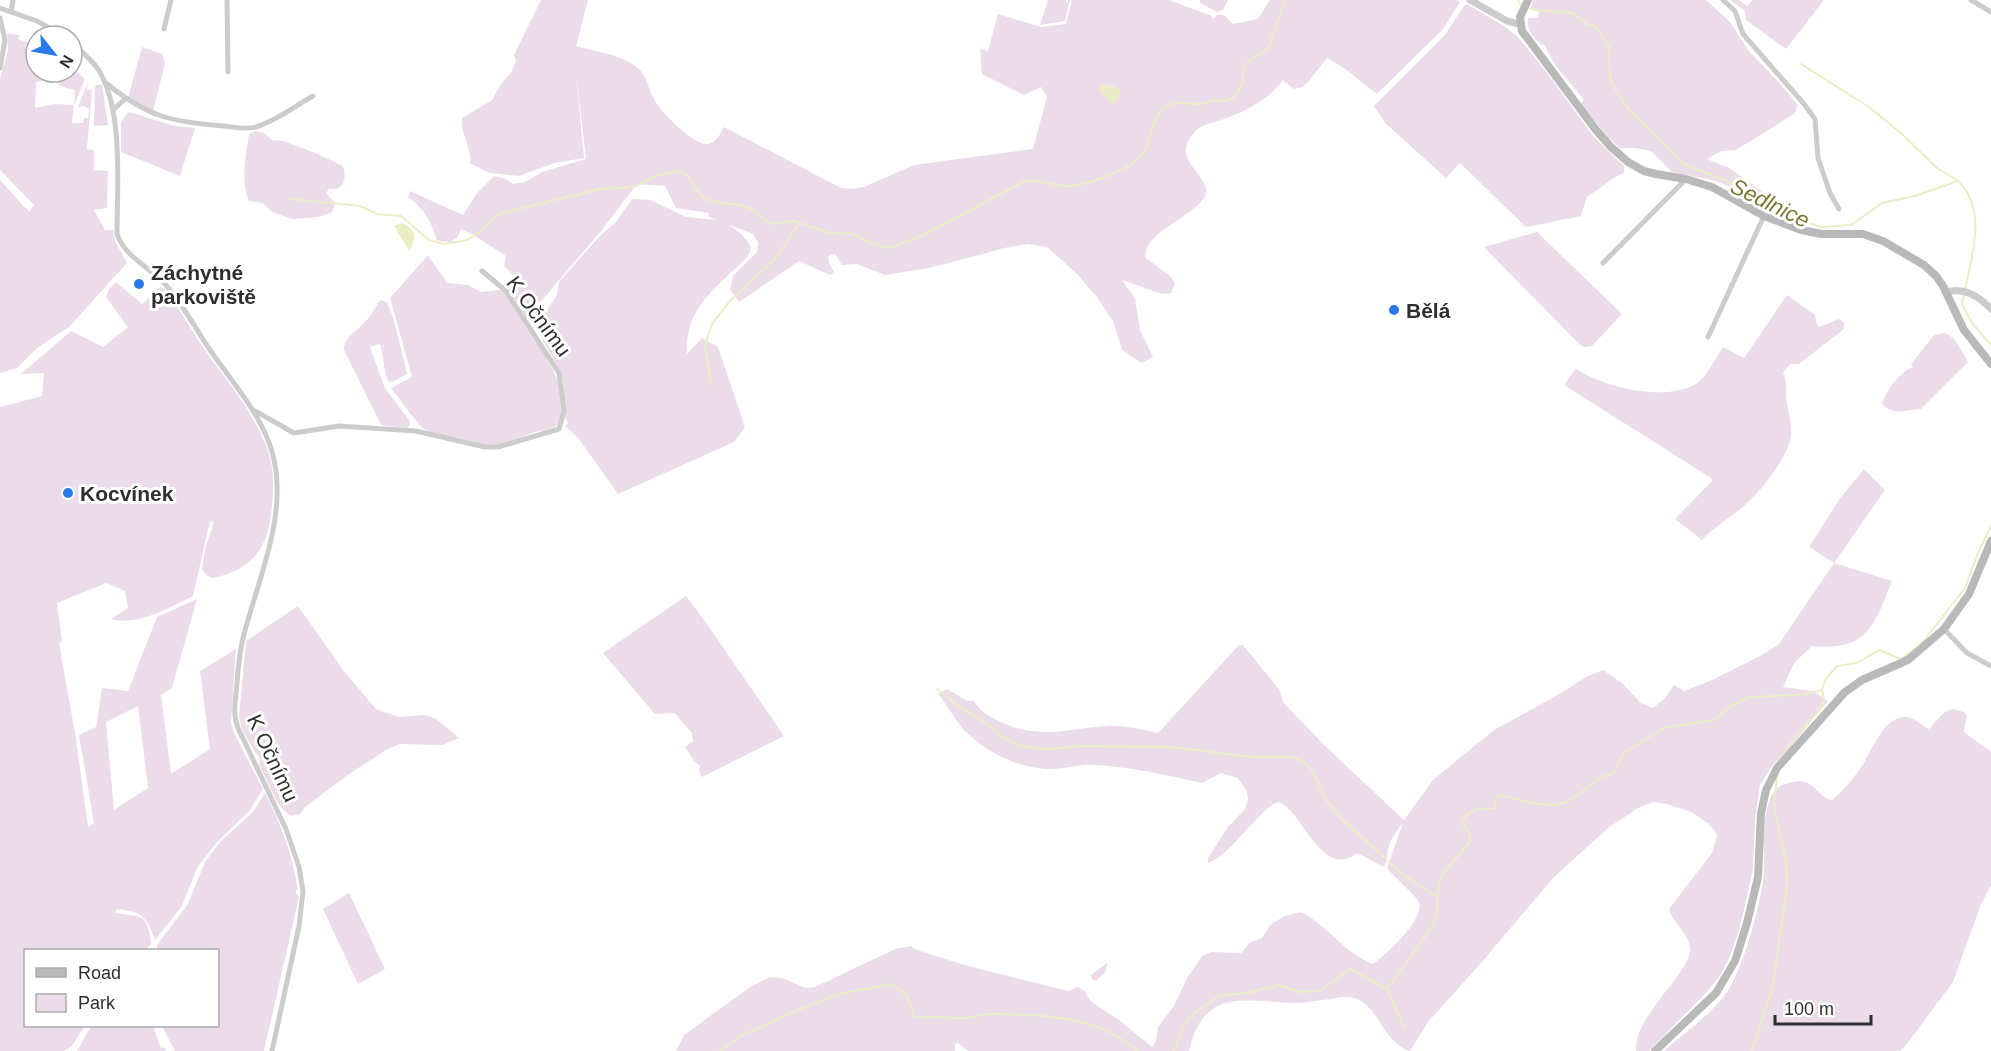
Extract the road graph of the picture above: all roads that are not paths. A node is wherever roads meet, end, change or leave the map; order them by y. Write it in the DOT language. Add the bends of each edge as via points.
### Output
graph roads {
  1 [pos="13,0"];
  2 [pos="171,0"];
  3 [pos="227,0"];
  4 [pos="1470,0"];
  5 [pos="1527,0"];
  6 [pos="1723,0"];
  7 [pos="1971,0"];
  8 [pos="0,8"];
  9 [pos="11,12"];
  10 [pos="1991,12"];
  11 [pos="0,18"];
  12 [pos="44,24"];
  13 [pos="1519,24"];
  14 [pos="164,29"];
  15 [pos="84,54"];
  16 [pos="0,68"];
  17 [pos="228,72"];
  18 [pos="105,82"];
  19 [pos="313,96"];
  20 [pos="125,99"];
  21 [pos="113,110"];
  22 [pos="1686,179"];
  23 [pos="1839,209"];
  24 [pos="1764,216"];
  25 [pos="1603,263"];
  26 [pos="482,271"];
  27 [pos="1946,292"];
  28 [pos="1991,309"];
  29 [pos="1708,337"];
  30 [pos="1991,364"];
  31 [pos="253,410"];
  32 [pos="1991,541"];
  33 [pos="1944,629"];
  34 [pos="1991,666"];
  35 [pos="272,1051"];
  36 [pos="1655,1051"];
  1 -- 9 [label="street"];
  2 -- 14 [label="street"];
  3 -- 17 [label="street"];
  4 -- 13 [label="street"];
  5 -- 13 [label="main road"];
  6 -- 23 [label="street" via="1735,11 1743,34 1815,119 1818,158"];
  7 -- 10 [label="street"];
  8 -- 9 [label="street"];
  9 -- 12 [label="street"];
  11 -- 16 [label="street" via="5,40"];
  13 -- 22 [label="main road" via="1611,147 1644,171"];
  15 -- 18 [label="street, K Očnímu"];
  18 -- 20 [label="street, K Očnímu"];
  18 -- 21 [label="street, K Očnímu"];
  19 -- 20 [label="street, K Očnímu" via="250,128 183,123 145,111"];
  20 -- 21 [label="street"];
  21 -- 31 [label="street, K Očnímu" via="120,242 165,284"];
  22 -- 24 [label="main road" via="1718,189"];
  22 -- 25 [label="street"];
  24 -- 27 [label="main road" via="1815,233 1875,236 1929,269"];
  24 -- 29 [label="street"];
  26 -- 31 [label="street, K Očnímu" via="505,290 559,373 564,411 559,429 498,447 485,447 416,431 339,426 294,433"];
  27 -- 28 [label="street" via="1971,293"];
  27 -- 30 [label="main road" via="1964,330"];
  31 -- 35 [label="street, K Očnímu" via="273,455 277,502 244,634 234,713 286,829 299,867 303,895"];
  32 -- 33 [label="main road" via="1969,594"];
  33 -- 34 [label="street" via="1967,653"];
  33 -- 36 [label="main road" via="1908,660 1862,680 1845,692 1778,768 1766,790 1758,877 1735,961 1716,993"];
}
